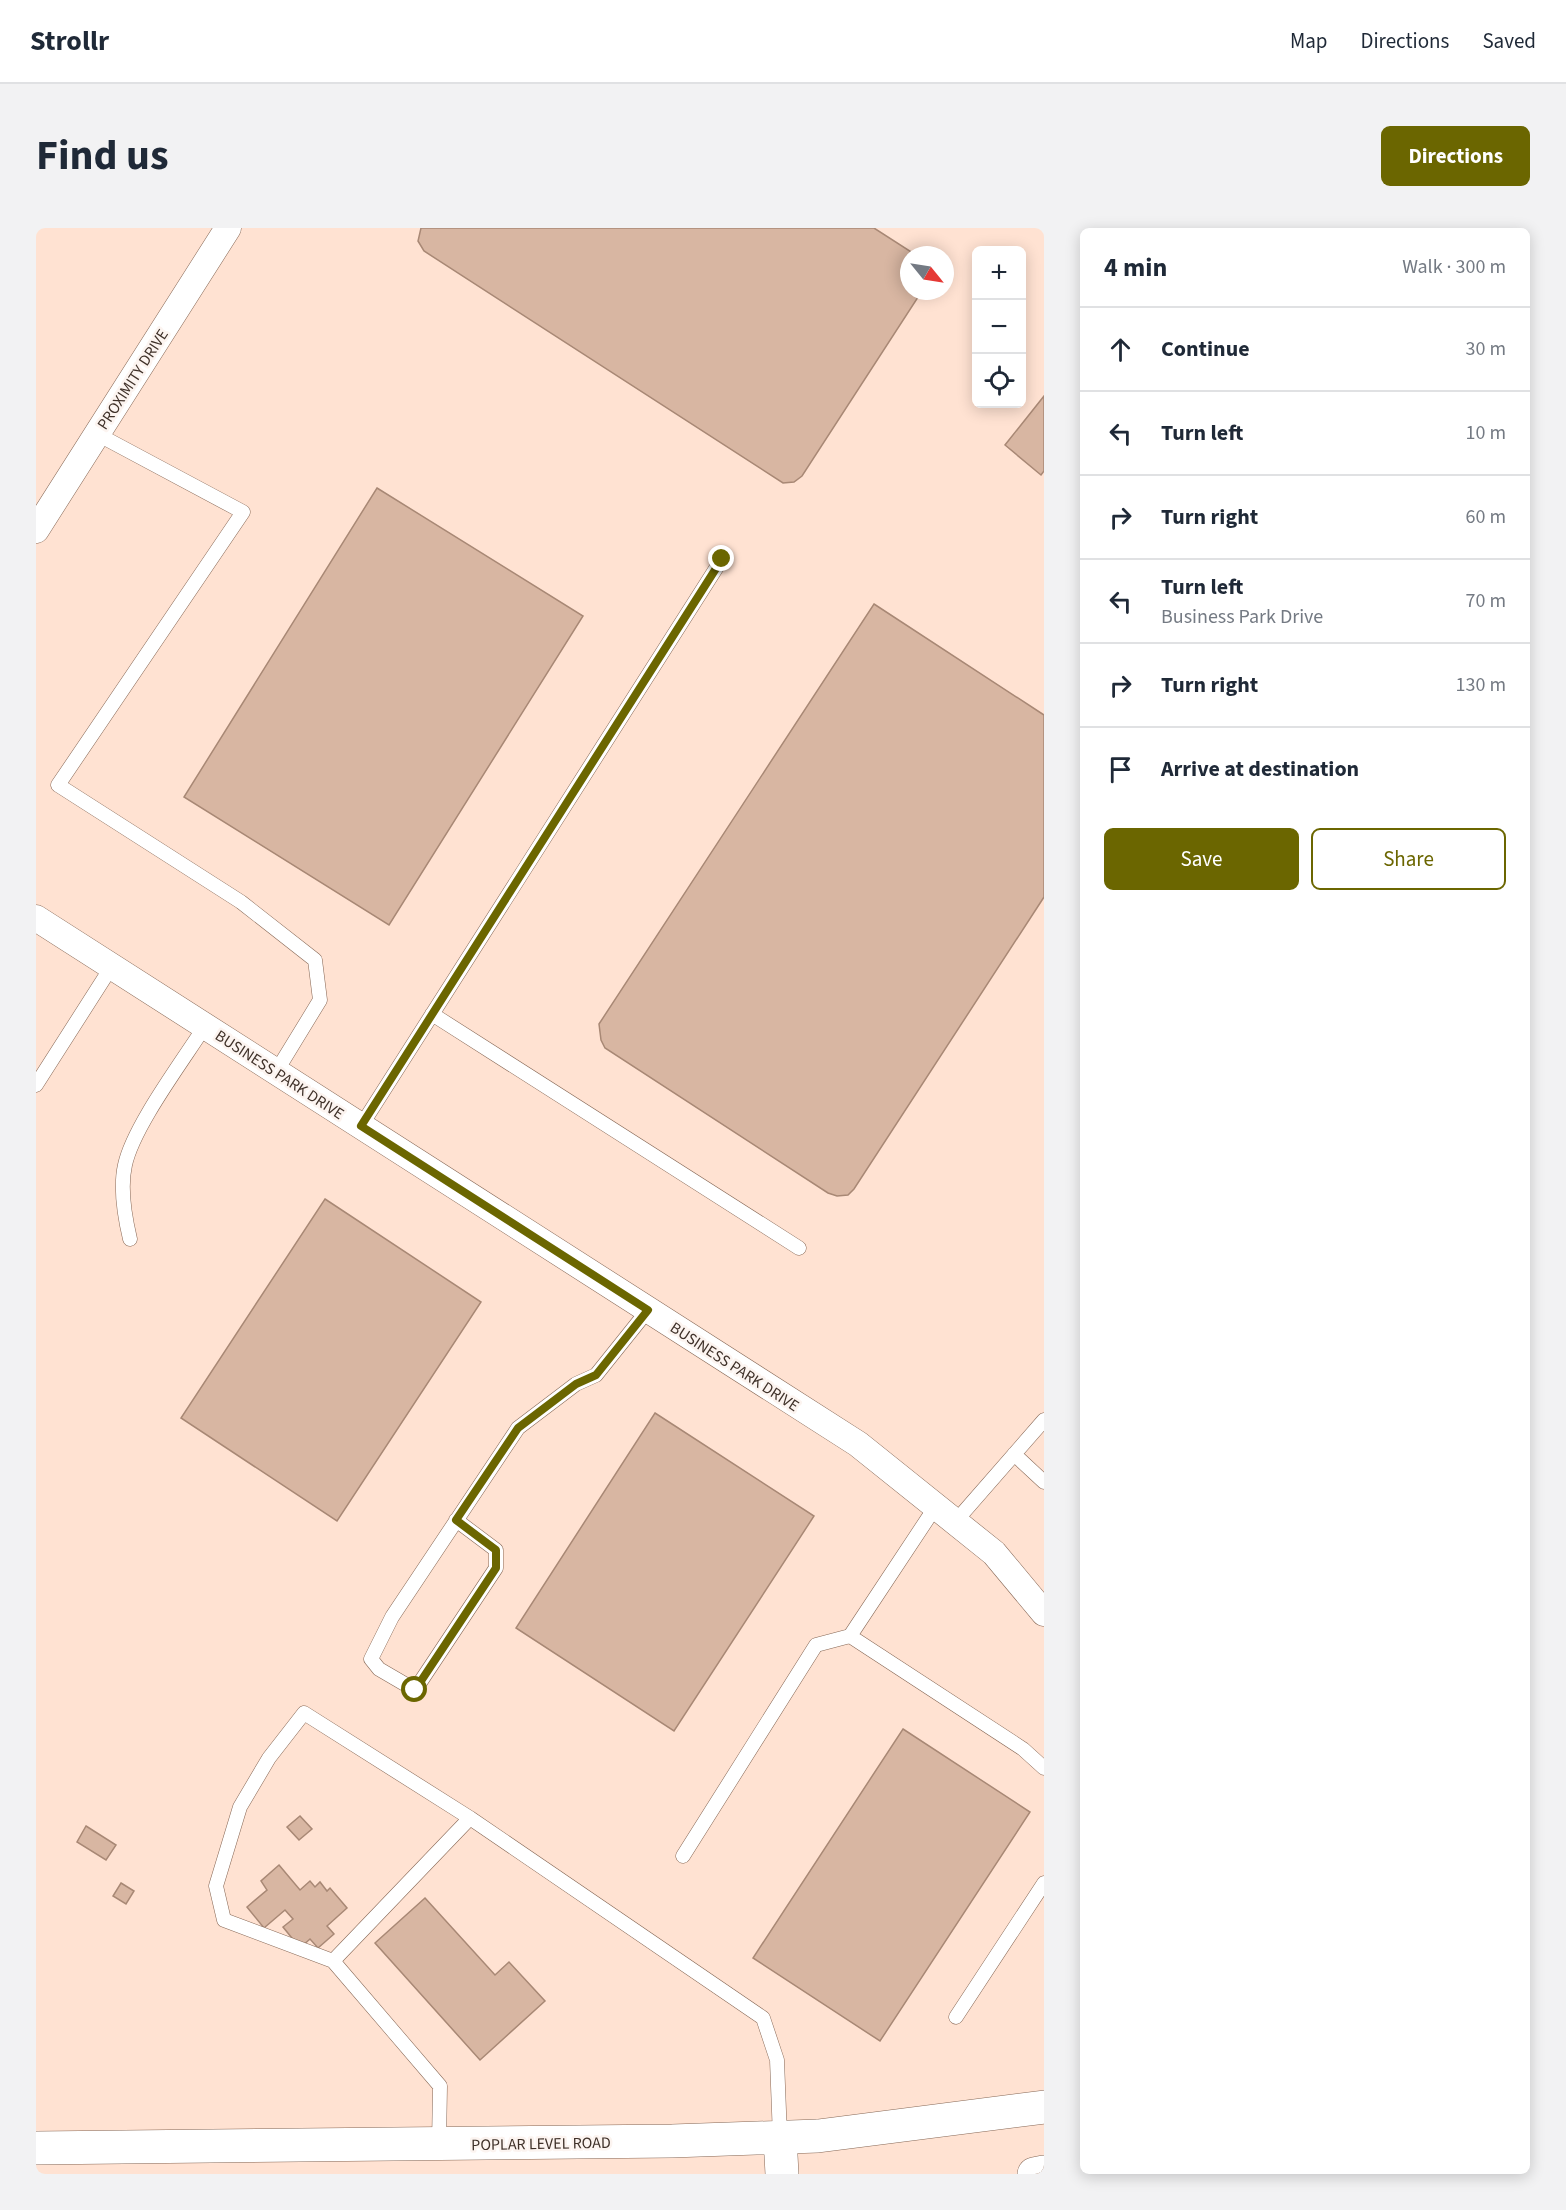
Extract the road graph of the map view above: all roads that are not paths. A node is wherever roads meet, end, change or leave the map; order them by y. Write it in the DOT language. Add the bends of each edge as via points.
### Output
graph roads {
  1 [pos="228,228"];
  2 [pos="97,434"];
  3 [pos="36,530"];
  4 [pos="722,559"];
  5 [pos="36,918"];
  6 [pos="112,966"];
  7 [pos="432,1014"];
  8 [pos="205,1026"];
  9 [pos="276,1072"];
  10 [pos="36,1085"];
  11 [pos="361,1126"];
  12 [pos="130,1239"];
  13 [pos="799,1248"];
  14 [pos="648,1310"];
  15 [pos="1044,1420"];
  16 [pos="1014,1454"];
  17 [pos="1044,1482"];
  18 [pos="936,1506"];
  19 [pos="456,1520"];
  20 [pos="955,1522"];
  21 [pos="1044,1613"];
  22 [pos="850,1636"];
  23 [pos="1044,1768"];
  24 [pos="470,1818"];
  25 [pos="683,1856"];
  26 [pos="1044,1883"];
  27 [pos="333,1961"];
  28 [pos="956,2018"];
  29 [pos="1044,2107"];
  30 [pos="780,2137"];
  31 [pos="439,2144"];
  32 [pos="36,2148"];
  33 [pos="1044,2172"];
  34 [pos="782,2174"];
  35 [pos="1034,2174"];
  1 -- 2 [label="street, PROXIMITY DRIVE"];
  2 -- 3 [label="street, PROXIMITY DRIVE"];
  2 -- 9 [label="lane" via="243,512 58,785 241,902 315,960 320,1000"];
  4 -- 7 [label="lane"];
  5 -- 6 [label="street, BUSINESS PARK DRIVE"];
  6 -- 8 [label="street, BUSINESS PARK DRIVE"];
  6 -- 10 [label="lane"];
  7 -- 11 [label="lane"];
  7 -- 13 [label="lane"];
  8 -- 9 [label="street, BUSINESS PARK DRIVE"];
  8 -- 12 [label="lane" via="131,1143 124,1168"];
  9 -- 11 [label="street, BUSINESS PARK DRIVE"];
  11 -- 14 [label="street, BUSINESS PARK DRIVE"];
  14 -- 18 [label="street, BUSINESS PARK DRIVE" via="858,1444"];
  14 -- 19 [label="lane" via="596,1375 576,1384 518,1428"];
  15 -- 16 [label="lane"];
  16 -- 17 [label="lane"];
  16 -- 20 [label="lane"];
  18 -- 20 [label="street, BUSINESS PARK DRIVE"];
  18 -- 22 [label="lane"];
  19 -- 19 [label="lane" via="392,1617 371,1659 379,1669 415,1690 496,1568 496,1550"];
  20 -- 21 [label="street, BUSINESS PARK DRIVE" via="994,1553"];
  22 -- 23 [label="lane" via="1023,1749"];
  22 -- 25 [label="lane" via="816,1645"];
  24 -- 27 [label="lane"];
  24 -- 27 [label="lane" via="304,1713 268,1758 240,1807 216,1886 224,1920"];
  24 -- 30 [label="lane" via="763,2018 777,2060"];
  26 -- 28 [label="lane"];
  27 -- 31 [label="lane" via="440,2086"];
  29 -- 30 [label="main road, POPLAR LEVEL ROAD" via="818,2136"];
  30 -- 31 [label="main road, POPLAR LEVEL ROAD"];
  30 -- 34 [label="main road"];
  31 -- 32 [label="main road, POPLAR LEVEL ROAD"];
  33 -- 35 [label="main road"];
}
